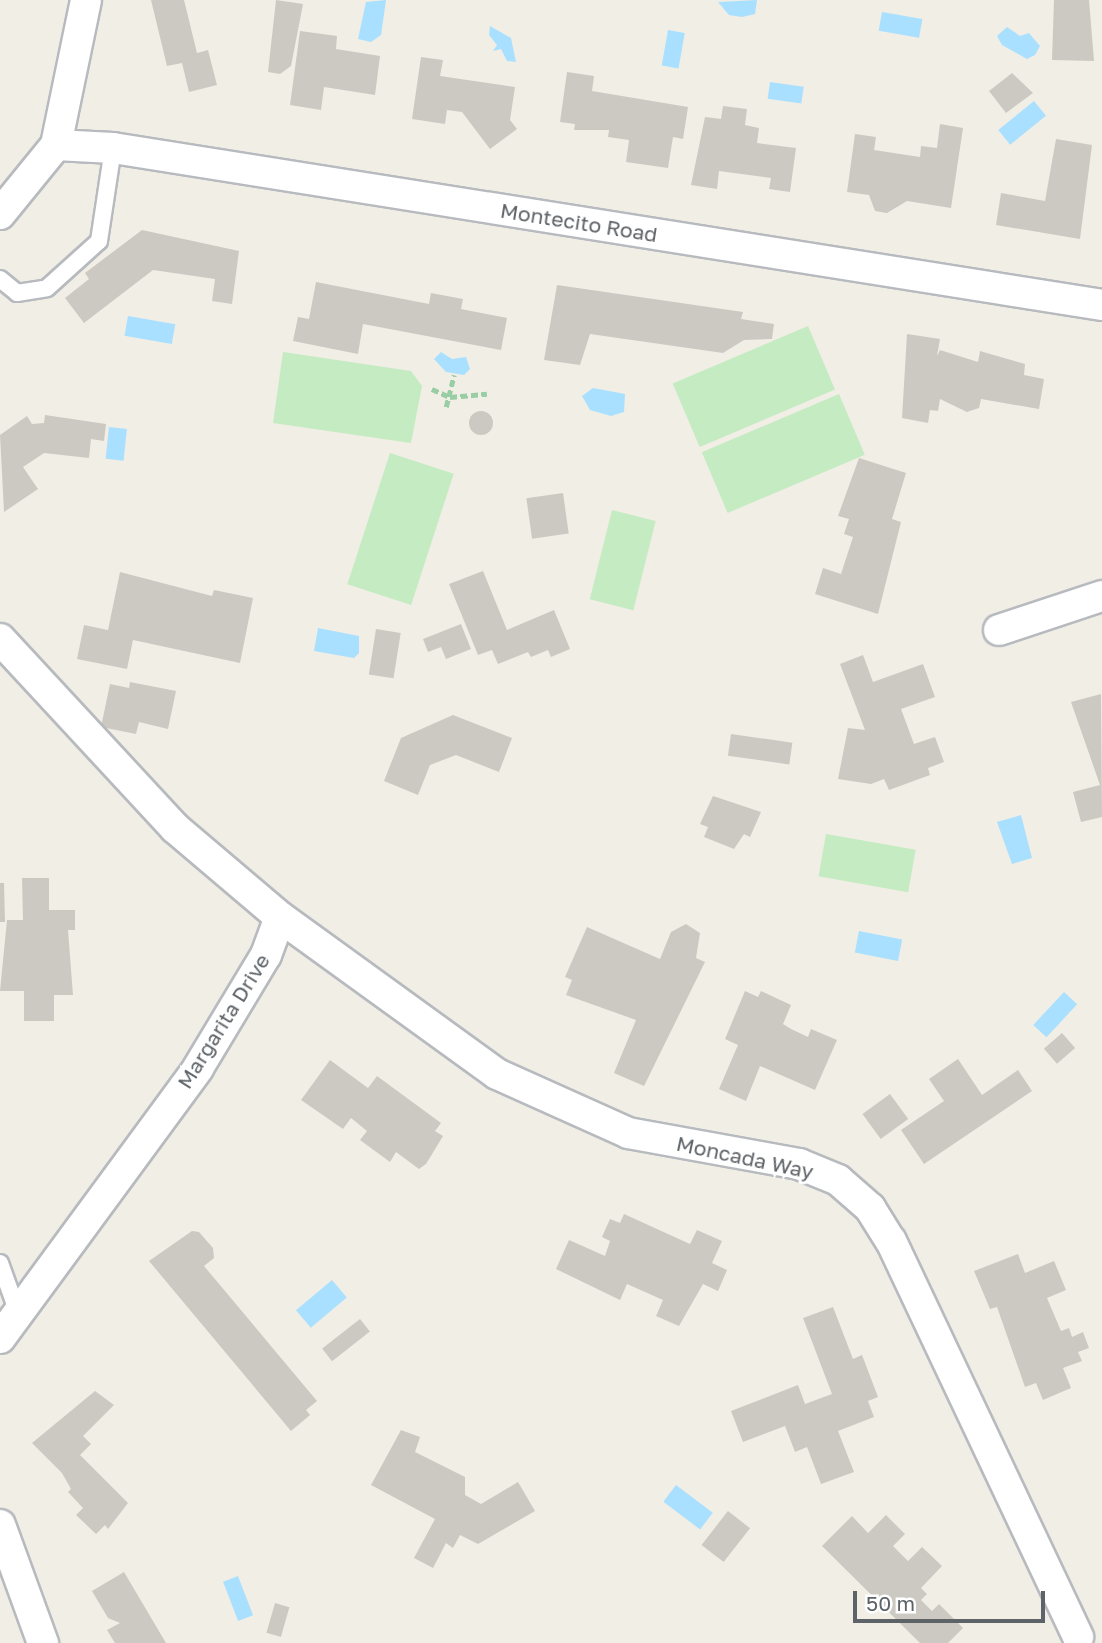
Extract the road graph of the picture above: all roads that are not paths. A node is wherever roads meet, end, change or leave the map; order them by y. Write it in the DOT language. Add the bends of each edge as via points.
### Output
graph roads {
  1 [pos="86,0"];
  2 [pos="56,145"];
  3 [pos="113,148"];
  4 [pos="0,214"];
  5 [pos="0,279"];
  6 [pos="1102,305"];
  7 [pos="1102,596"];
  8 [pos="999,631"];
  9 [pos="0,639"];
  10 [pos="280,917"];
  11 [pos="0,1263"];
  12 [pos="18,1313"];
  13 [pos="0,1338"];
  14 [pos="0,1525"];
  15 [pos="1078,1637"];
  16 [pos="43,1643"];
  1 -- 2 [label="street"];
  2 -- 3 [label="street, Montecito Road"];
  2 -- 4 [label="street"];
  3 -- 5 [label="lane" via="99,241 47,288 17,293"];
  3 -- 6 [label="street, Montecito Road"];
  7 -- 8 [label="street"];
  9 -- 10 [label="street" via="175,828"];
  10 -- 12 [label="street, Margarita Drive" via="266,955 198,1068"];
  10 -- 15 [label="street, Moncada Way" via="497,1074 628,1133 799,1164 838,1180 870,1208 891,1241"];
  11 -- 12 [label="lane"];
  12 -- 13 [label="street, Margarita Drive"];
  14 -- 16 [label="street"];
}
